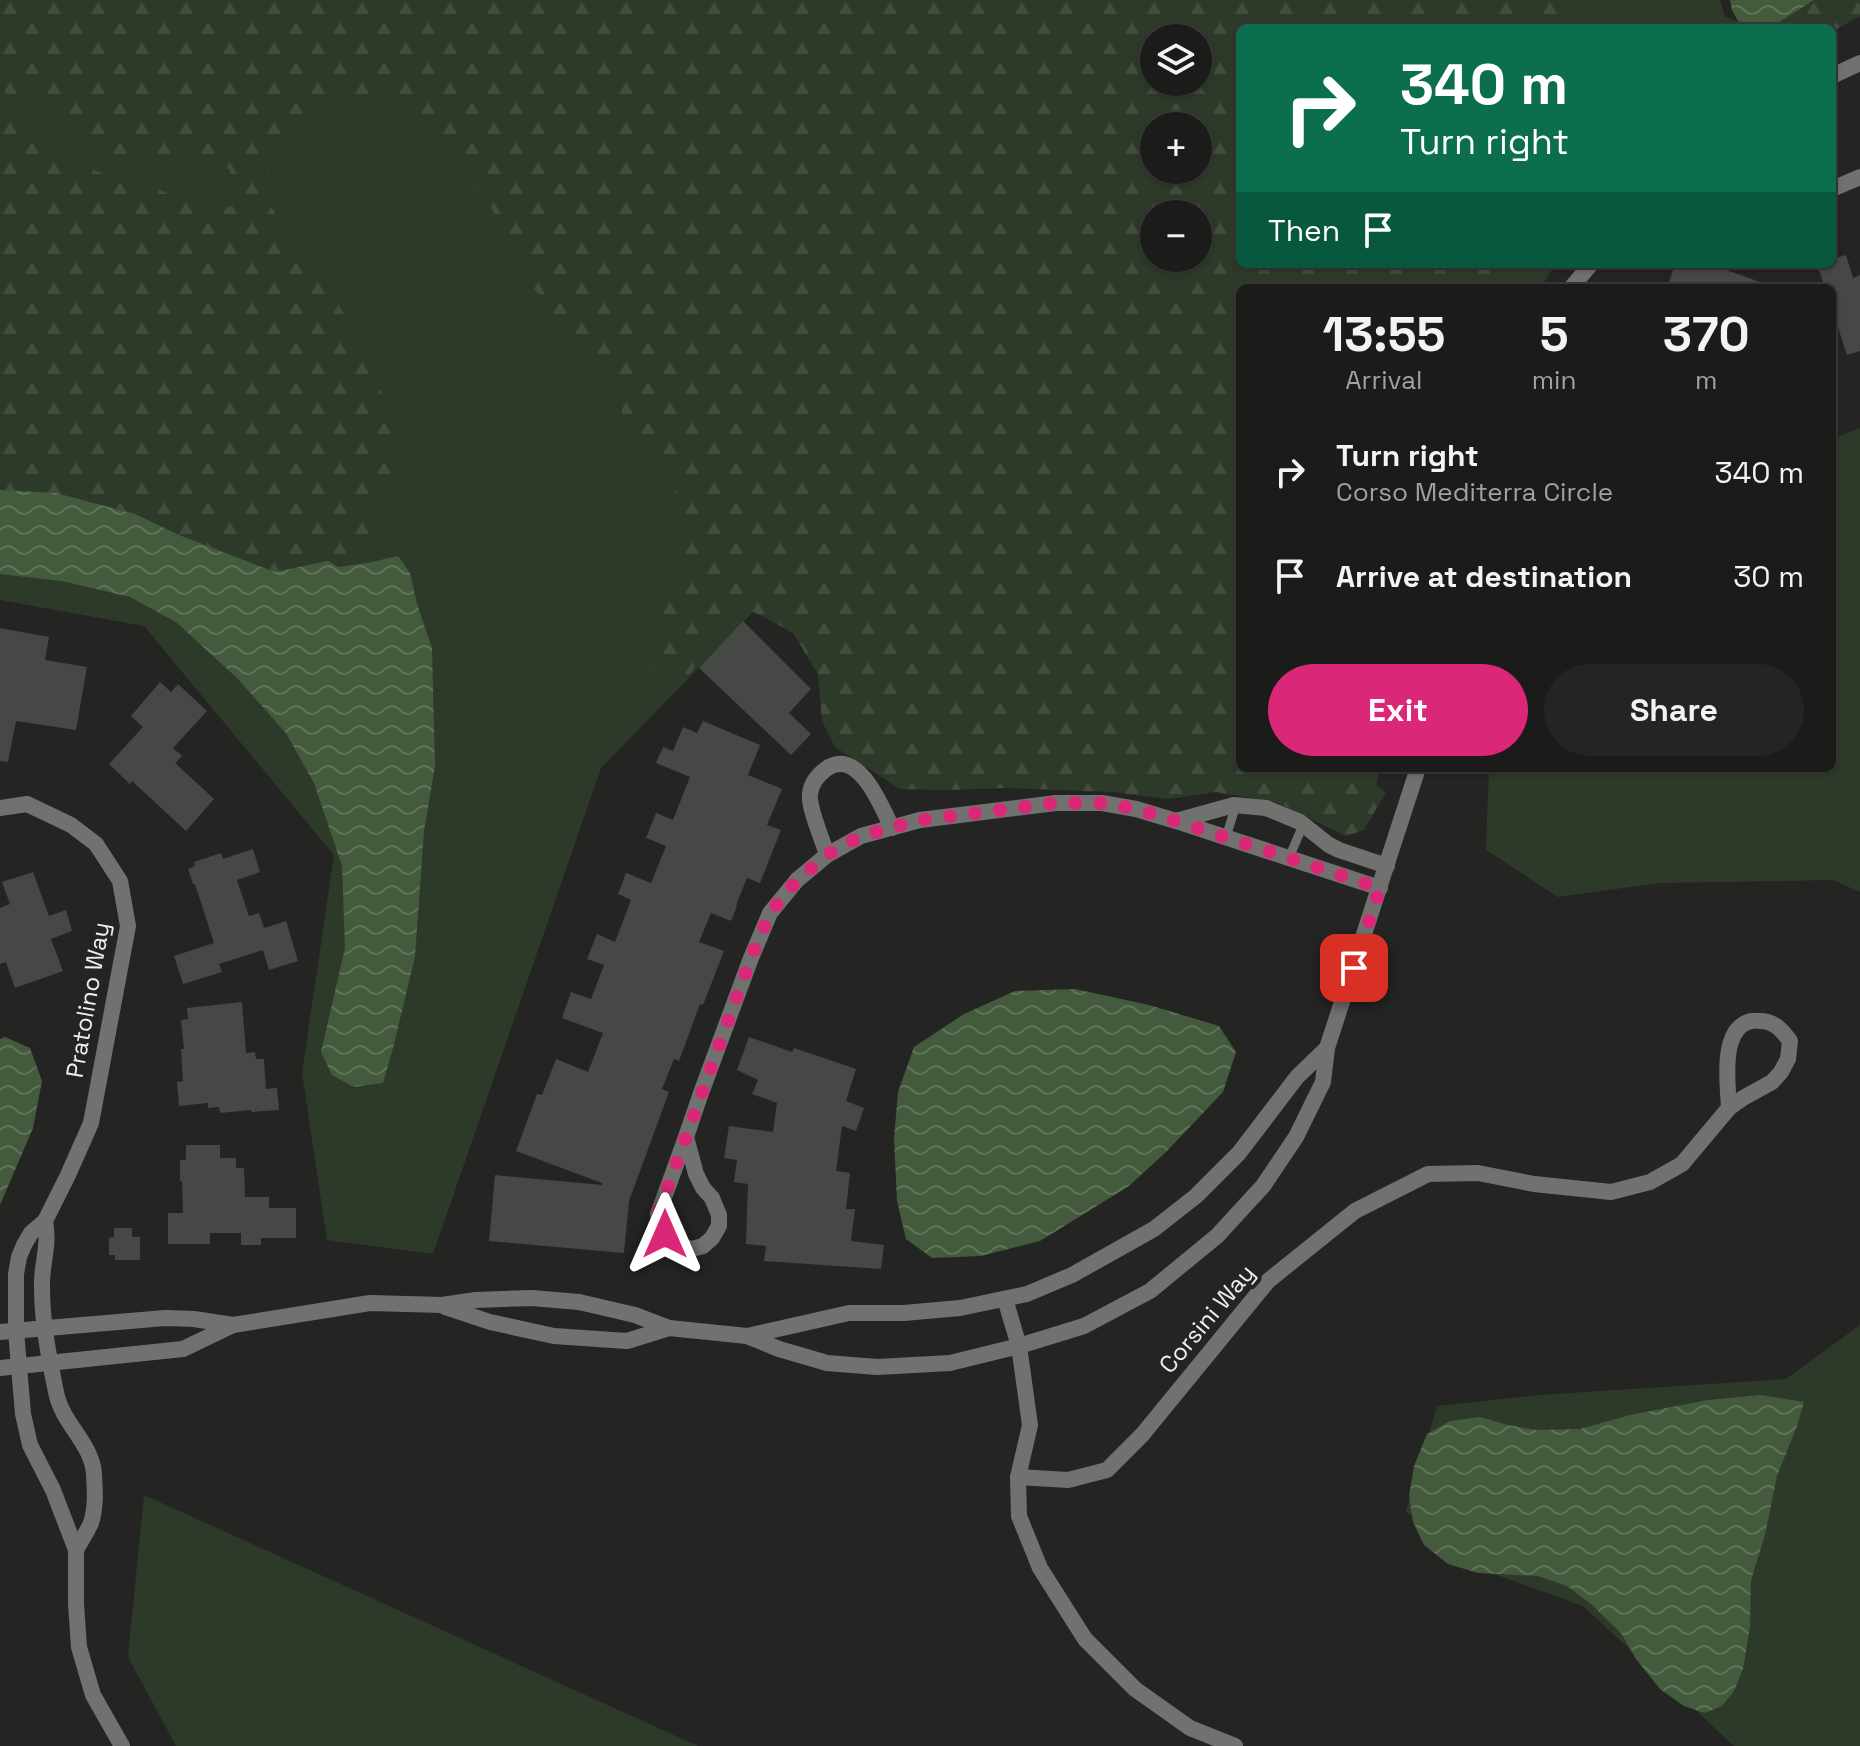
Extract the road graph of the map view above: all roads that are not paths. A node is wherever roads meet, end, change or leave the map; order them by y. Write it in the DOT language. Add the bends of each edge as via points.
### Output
graph roads {
  1 [pos="1860,63"];
  2 [pos="1836,74"];
  3 [pos="1860,177"];
  4 [pos="1836,189"];
  5 [pos="1588,268"];
  6 [pos="1574,284"];
  7 [pos="1417,772"];
  8 [pos="1236,805"];
  9 [pos="0,808"];
  10 [pos="1176,821"];
  11 [pos="1303,825"];
  12 [pos="892,828"];
  13 [pos="1226,837"];
  14 [pos="827,855"];
  15 [pos="1289,858"];
  16 [pos="1387,866"];
  17 [pos="1380,888"];
  18 [pos="1327,1048"];
  19 [pos="1729,1108"];
  20 [pos="686,1137"];
  21 [pos="45,1221"];
  22 [pos="1005,1299"];
  23 [pos="442,1305"];
  24 [pos="233,1325"];
  25 [pos="46,1328"];
  26 [pos="669,1328"];
  27 [pos="8,1331"];
  28 [pos="747,1336"];
  29 [pos="1019,1346"];
  30 [pos="51,1363"];
  31 [pos="18,1367"];
  32 [pos="0,1368"];
  33 [pos="1018,1477"];
  34 [pos="76,1550"];
  35 [pos="122,1746"];
  36 [pos="1235,1746"];
  1 -- 2 [label="street"];
  3 -- 4 [label="street"];
  5 -- 6 [label="street"];
  7 -- 16 [label="street"];
  8 -- 10 [label="street"];
  8 -- 11 [label="street" via="1266,808"];
  8 -- 13 [label="lane"];
  9 -- 21 [label="street, Pratolino Way" via="27,804 96,844 120,881 128,926 91,1123"];
  10 -- 12 [label="street" via="1102,803 1056,803"];
  10 -- 13 [label="street"];
  11 -- 15 [label="lane"];
  11 -- 16 [label="street" via="1329,845"];
  12 -- 14 [label="street" via="861,836"];
  12 -- 14 [label="street" via="858,770 832,765 819,774 809,797"];
  13 -- 15 [label="street"];
  14 -- 20 [label="street" via="770,913"];
  15 -- 17 [label="street"];
  16 -- 17 [label="street"];
  17 -- 18 [label="street"];
  18 -- 22 [label="street" via="1297,1077 1239,1153 1154,1229 1072,1275"];
  18 -- 29 [label="street" via="1323,1082 1296,1137 1263,1186 1217,1236 1150,1291 1084,1326"];
  19 -- 19 [label="street, Corsini Way" via="1772,1082 1788,1059 1790,1041 1768,1021 1748,1022 1733,1035 1727,1054"];
  19 -- 33 [label="street, Corsini Way" via="1682,1164 1650,1182 1611,1192 1478,1173 1428,1174 1355,1211 1268,1281 1107,1470 1068,1480"];
  20 -- 20 [label="street" via="696,1174 719,1215 712,1238 692,1249 674,1244 658,1214"];
  21 -- 25 [label="street, Pratolino Way" via="48,1237 41,1284"];
  21 -- 27 [label="street, Pratolino Way" via="31,1233 19,1257"];
  22 -- 28 [label="street" via="960,1308 849,1313"];
  22 -- 29 [label="street"];
  23 -- 24 [label="street" via="370,1303"];
  23 -- 26 [label="street" via="532,1298 579,1302"];
  23 -- 26 [label="street" via="554,1336 627,1341"];
  24 -- 25 [label="street" via="165,1318"];
  24 -- 30 [label="street" via="183,1349"];
  25 -- 27 [label="street"];
  25 -- 30 [label="street, Pratolino Way"];
  26 -- 28 [label="street"];
  27 -- 31 [label="street, Pratolino Way"];
  28 -- 29 [label="street" via="827,1363 877,1367 950,1363"];
  29 -- 33 [label="street" via="1030,1425"];
  30 -- 31 [label="street"];
  30 -- 34 [label="street, Pratolino Way" via="62,1414 94,1468 92,1521"];
  31 -- 32 [label="street"];
  31 -- 34 [label="street, Pratolino Way" via="30,1445"];
  33 -- 36 [label="street" via="1019,1516 1040,1568 1085,1639 1135,1689 1190,1728"];
  34 -- 35 [label="street" via="79,1647 93,1695"];
}
